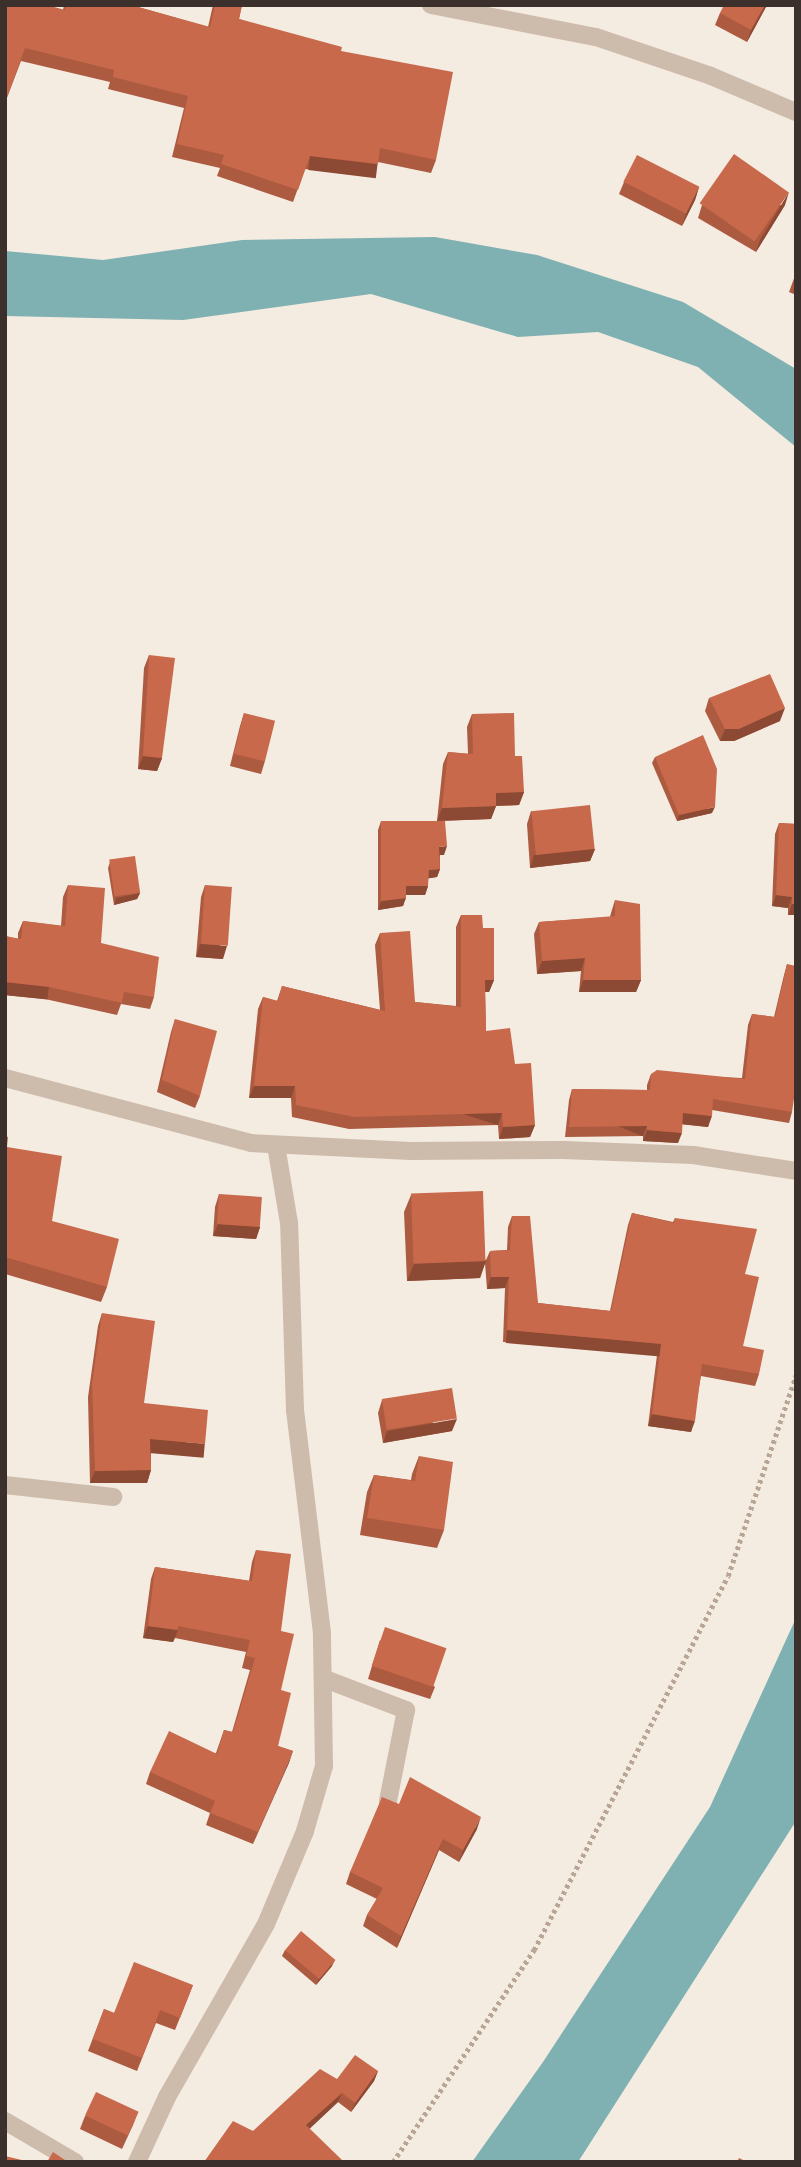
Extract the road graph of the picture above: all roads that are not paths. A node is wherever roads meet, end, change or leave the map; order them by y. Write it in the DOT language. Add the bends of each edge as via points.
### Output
graph roads {
  1 [pos="431,5"];
  2 [pos="796,112"];
  3 [pos="5,1078"];
  4 [pos="276,1145"];
  5 [pos="796,1171"];
  6 [pos="5,1485"];
  7 [pos="113,1497"];
  8 [pos="325,1679"];
  9 [pos="388,1801"];
  10 [pos="5,2121"];
  11 [pos="75,2162"];
  12 [pos="137,2162"];
  1 -- 2 [label="street" via="596,37 710,76"];
  3 -- 4 [label="street" via="224,1138"];
  4 -- 5 [label="street" via="693,1155"];
  4 -- 8 [label="street" via="289,1223 295,1410"];
  6 -- 7 [label="street"];
  8 -- 9 [label="street" via="406,1710"];
  8 -- 12 [label="street" via="324,1766 305,1831 266,1924 173,2085"];
  10 -- 11 [label="street"];
}
